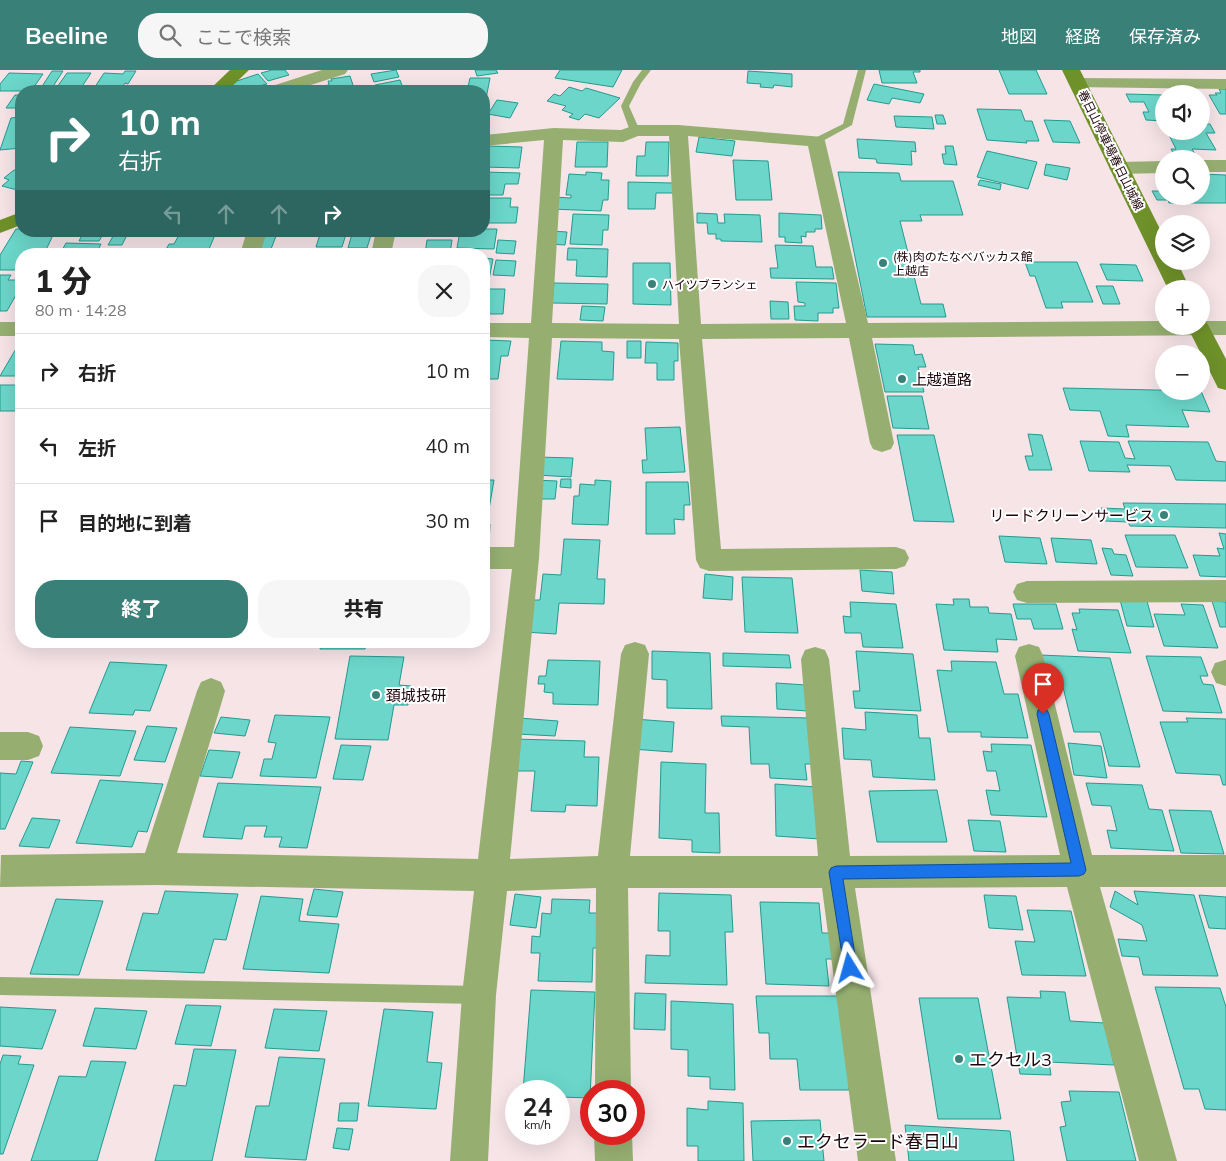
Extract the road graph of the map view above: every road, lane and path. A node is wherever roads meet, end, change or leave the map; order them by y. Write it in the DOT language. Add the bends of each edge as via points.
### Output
graph roads {
  1 [pos="240,70"];
  2 [pos="339,70"];
  3 [pos="647,70"];
  4 [pos="862,70"];
  5 [pos="1074,76"];
  6 [pos="1226,84"];
  7 [pos="224,85"];
  8 [pos="293,85"];
  9 [pos="678,130"];
  10 [pos="635,131"];
  11 [pos="554,134"];
  12 [pos="490,139"];
  13 [pos="816,141"];
  14 [pos="1210,166"];
  15 [pos="1226,166"];
  16 [pos="1155,167"];
  17 [pos="1119,168"];
  18 [pos="1155,240"];
  19 [pos="1210,327"];
  20 [pos="1155,328"];
  21 [pos="1226,328"];
  22 [pos="0,329"];
  23 [pos="15,329"];
  24 [pos="490,330"];
  25 [pos="540,330"];
  26 [pos="860,331"];
  27 [pos="690,332"];
  28 [pos="1202,335"];
  29 [pos="1226,382"];
  30 [pos="882,443"];
  31 [pos="490,558"];
  32 [pos="526,558"];
  33 [pos="896,558"];
  34 [pos="1226,591"];
  35 [pos="1027,592"];
  36 [pos="635,654"];
  37 [pos="1029,656"];
  38 [pos="815,659"];
  39 [pos="211,691"];
  40 [pos="156,869"];
  41 [pos="1079,870"];
  42 [pos="1,871"];
  43 [pos="1226,871"];
  44 [pos="612,872"];
  45 [pos="836,872"];
  46 [pos="491,875"];
  47 [pos="0,986"];
  48 [pos="479,995"];
  49 [pos="613,1080"];
  50 [pos="614,1145"];
  51 [pos="469,1161"];
  52 [pos="614,1161"];
  53 [pos="877,1161"];
  54 [pos="1158,1161"];
  1 -- 7 [label="main road"];
  2 -- 8 [label="street"];
  3 -- 10 [label="lane" via="626,106"];
  4 -- 13 [label="lane" via="847,125"];
  5 -- 6 [label="street"];
  5 -- 17 [label="main road, 春日山停車場春日山城線"];
  9 -- 10 [label="street"];
  9 -- 13 [label="street"];
  9 -- 27 [label="street"];
  10 -- 11 [label="street" via="623,136"];
  11 -- 12 [label="street"];
  11 -- 25 [label="street"];
  13 -- 26 [label="street"];
  14 -- 15 [label="street"];
  16 -- 17 [label="street"];
  17 -- 18 [label="main road, 春日山停車場春日山城線"];
  19 -- 21 [label="street"];
  20 -- 26 [label="street"];
  22 -- 23 [label="street"];
  24 -- 25 [label="street"];
  25 -- 27 [label="street"];
  25 -- 32 [label="street"];
  26 -- 27 [label="street"];
  26 -- 30 [label="street"];
  27 -- 33 [label="street" via="709,560"];
  28 -- 29 [label="main road"];
  31 -- 32 [label="street"];
  32 -- 46 [label="street"];
  34 -- 35 [label="street"];
  36 -- 44 [label="street"];
  37 -- 41 [label="street"];
  38 -- 45 [label="street"];
  39 -- 40 [label="street"];
  40 -- 42 [label="street"];
  40 -- 46 [label="street"];
  41 -- 43 [label="street"];
  41 -- 45 [label="street"];
  41 -- 54 [label="street"];
  44 -- 45 [label="street"];
  44 -- 46 [label="street"];
  44 -- 49 [label="street"];
  45 -- 53 [label="street"];
  46 -- 48 [label="street"];
  47 -- 48 [label="lane"];
  48 -- 51 [label="street"];
  50 -- 52 [label="street"];
}
